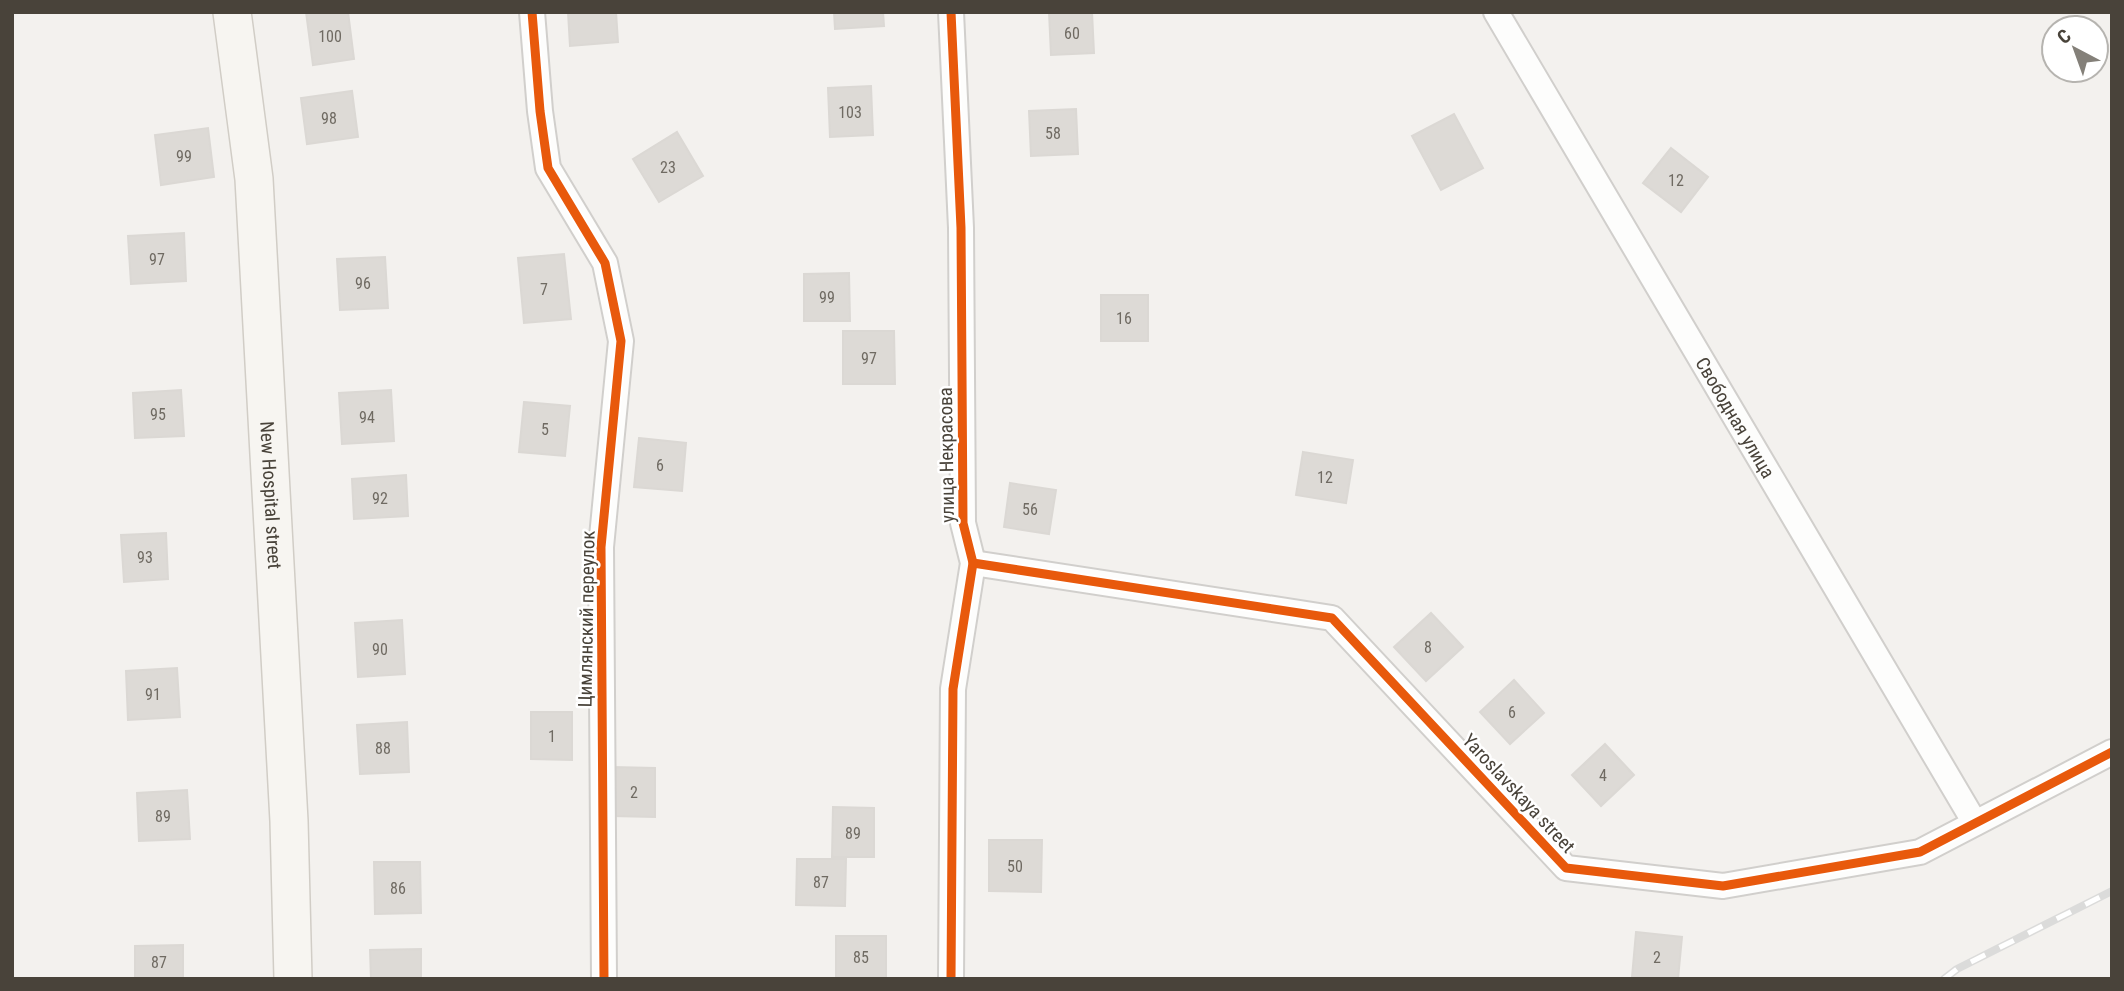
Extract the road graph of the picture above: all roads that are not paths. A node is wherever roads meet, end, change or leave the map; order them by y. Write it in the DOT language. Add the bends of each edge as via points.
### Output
graph roads {
  1 [pos="232,12"];
  2 [pos="532,12"];
  3 [pos="951,12"];
  4 [pos="1496,12"];
  5 [pos="973,564"];
  6 [pos="2112,752"];
  7 [pos="1975,823"];
  8 [pos="293,979"];
  9 [pos="604,979"];
  10 [pos="951,979"];
  1 -- 8 [label="street, New Hospital street" via="255,193 289,821"];
  2 -- 9 [label="street, Цимлянский переулок" via="548,168 604,263 621,341 601,547"];
  3 -- 5 [label="street, улица Некрасова" via="961,228 963,523"];
  4 -- 7 [label="street, Свободная улица"];
  5 -- 7 [label="street, Yaroslavskaya street" via="1332,618 1566,868 1724,886 1920,852"];
  5 -- 10 [label="street, улица Некрасова" via="953,690"];
  6 -- 7 [label="street, Yaroslavskaya street"];
}
